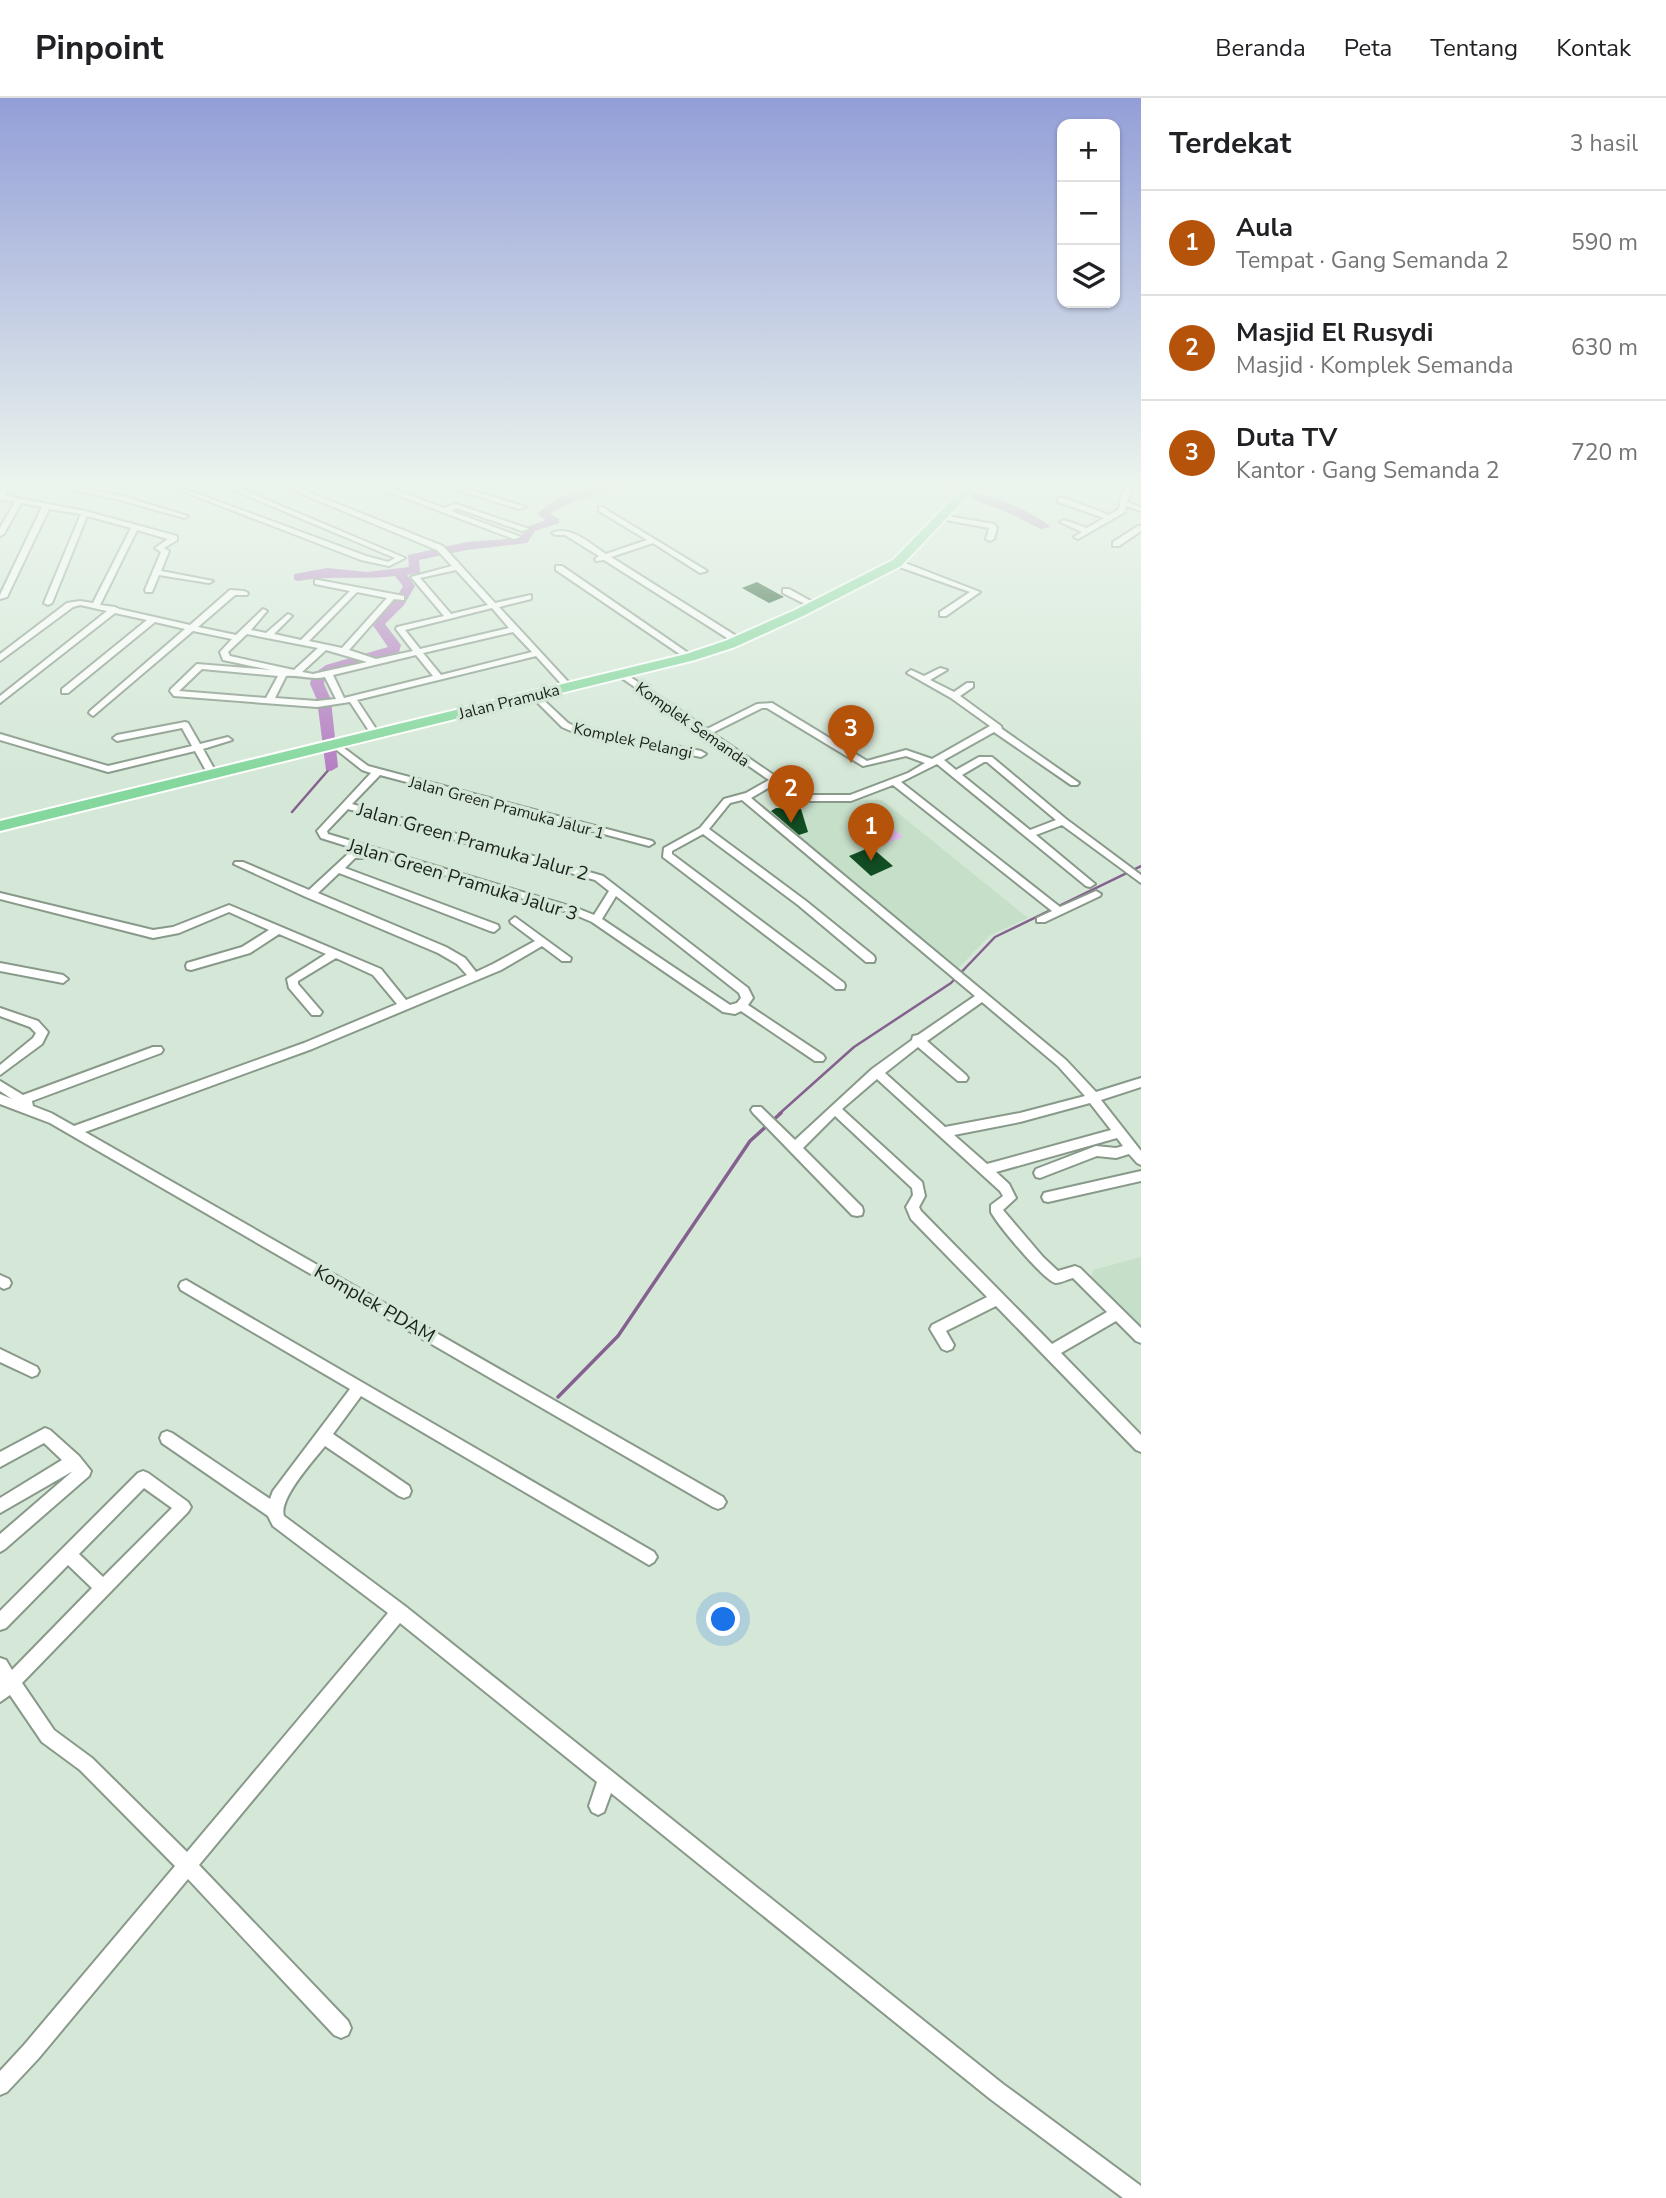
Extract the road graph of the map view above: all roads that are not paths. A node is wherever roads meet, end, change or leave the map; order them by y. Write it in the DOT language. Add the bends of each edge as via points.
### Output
graph roads {
  1 [pos="10,582"];
  2 [pos="57,582"];
  3 [pos="108,582"];
  4 [pos="152,582"];
  5 [pos="318,582"];
  6 [pos="419,582"];
  7 [pos="471,582"];
  8 [pos="580,582"];
  9 [pos="636,582"];
  10 [pos="640,582"];
  11 [pos="859,582"];
  12 [pos="949,582"];
  13 [pos="356,589"];
  14 [pos="149,590"];
  15 [pos="652,591"];
  16 [pos="786,591"];
  17 [pos="244,593"];
  18 [pos="3,597"];
  19 [pos="528,597"];
  20 [pos="48,603"];
  21 [pos="96,605"];
  22 [pos="814,605"];
  23 [pos="494,606"];
  24 [pos="115,610"];
  25 [pos="263,611"];
  26 [pos="943,614"];
  27 [pos="288,615"];
  28 [pos="449,616"];
  29 [pos="154,619"];
  30 [pos="191,628"];
  31 [pos="514,629"];
  32 [pos="245,631"];
  33 [pos="268,636"];
  34 [pos="237,638"];
  35 [pos="734,642"];
  36 [pos="303,643"];
  37 [pos="324,647"];
  38 [pos="344,651"];
  39 [pos="418,652"];
  40 [pos="535,654"];
  41 [pos="690,657"];
  42 [pos="0,658"];
  43 [pos="370,660"];
  44 [pos="943,670"];
  45 [pos="289,672"];
  46 [pos="911,673"];
  47 [pos="620,674"];
  48 [pos="322,676"];
  49 [pos="438,677"];
  50 [pos="925,679"];
  51 [pos="970,685"];
  52 [pos="568,687"];
  53 [pos="65,691"];
  54 [pos="536,695"];
  55 [pos="954,696"];
  56 [pos="0,699"];
  57 [pos="352,699"];
  58 [pos="269,701"];
  59 [pos="336,701"];
  60 [pos="93,713"];
  61 [pos="998,728"];
  62 [pos="708,732"];
  63 [pos="376,735"];
  64 [pos="0,737"];
  65 [pos="117,738"];
  66 [pos="228,740"];
  67 [pos="334,745"];
  68 [pos="196,747"];
  69 [pos="701,754"];
  70 [pos="934,761"];
  71 [pos="377,772"];
  72 [pos="212,774"];
  73 [pos="956,774"];
  74 [pos="774,781"];
  75 [pos="894,781"];
  76 [pos="1074,783"];
  77 [pos="745,796"];
  78 [pos="346,805"];
  79 [pos="1063,821"];
  80 [pos="0,827"];
  81 [pos="703,830"];
  82 [pos="1028,834"];
  83 [pos="649,844"];
  84 [pos="239,864"];
  85 [pos="338,869"];
  86 [pos="1141,880"];
  87 [pos="1090,884"];
  88 [pos="615,889"];
  89 [pos="1096,894"];
  90 [pos="310,895"];
  91 [pos="0,896"];
  92 [pos="524,904"];
  93 [pos="1056,909"];
  94 [pos="1041,919"];
  95 [pos="596,920"];
  96 [pos="515,921"];
  97 [pos="494,928"];
  98 [pos="278,929"];
  99 [pos="542,941"];
  100 [pos="335,954"];
  101 [pos="566,958"];
  102 [pos="870,959"];
  103 [pos="191,966"];
  104 [pos="0,967"];
  105 [pos="474,977"];
  106 [pos="64,979"];
  107 [pos="840,986"];
  108 [pos="982,997"];
  109 [pos="404,1005"];
  110 [pos="741,1006"];
  111 [pos="0,1012"];
  112 [pos="316,1012"];
  113 [pos="917,1039"];
  114 [pos="157,1050"];
  115 [pos="819,1058"];
  116 [pos="0,1071"];
  117 [pos="877,1072"];
  118 [pos="962,1078"];
  119 [pos="1141,1082"];
  120 [pos="0,1085"];
  121 [pos="1094,1098"];
  122 [pos="0,1099"];
  123 [pos="24,1104"];
  124 [pos="835,1109"];
  125 [pos="757,1110"];
  126 [pos="74,1131"];
  127 [pos="945,1132"];
  128 [pos="1120,1132"];
  129 [pos="795,1148"];
  130 [pos="1132,1148"];
  131 [pos="1141,1160"];
  132 [pos="985,1170"];
  133 [pos="1040,1173"];
  134 [pos="1141,1176"];
  135 [pos="1048,1197"];
  136 [pos="857,1211"];
  137 [pos="186,1286"];
  138 [pos="996,1299"];
  139 [pos="1117,1312"];
  140 [pos="1141,1337"];
  141 [pos="947,1345"];
  142 [pos="1049,1353"];
  143 [pos="0,1355"];
  144 [pos="32,1371"];
  145 [pos="360,1387"];
  146 [pos="323,1436"];
  147 [pos="167,1438"];
  148 [pos="1141,1445"];
  149 [pos="0,1460"];
  150 [pos="74,1461"];
  151 [pos="404,1491"];
  152 [pos="718,1502"];
  153 [pos="0,1506"];
  154 [pos="274,1511"];
  155 [pos="0,1544"];
  156 [pos="68,1555"];
  157 [pos="649,1558"];
  158 [pos="102,1587"];
  159 [pos="399,1612"];
  160 [pos="0,1622"];
  161 [pos="0,1666"];
  162 [pos="6,1688"];
  163 [pos="606,1781"];
  164 [pos="598,1806"];
  165 [pos="187,1866"];
  166 [pos="341,2028"];
  167 [pos="1,2084"];
  168 [pos="1140,2198"];
  1 -- 18 [label="street"];
  2 -- 20 [label="street"];
  3 -- 21 [label="street"];
  4 -- 14 [label="street"];
  5 -- 13 [label="street"];
  6 -- 28 [label="street"];
  7 -- 23 [label="street"];
  8 -- 41 [label="street"];
  9 -- 15 [label="street"];
  10 -- 15 [label="street"];
  11 -- 22 [label="main road, Jalan Pramuka"];
  12 -- 26 [label="street" via="976,592"];
  13 -- 36 [label="street"];
  13 -- 38 [label="street" via="397,597"];
  15 -- 35 [label="street"];
  16 -- 22 [label="street"];
  17 -- 30 [label="street" via="233,592"];
  19 -- 23 [label="street"];
  21 -- 24 [label="street"];
  21 -- 42 [label="street" via="70,606"];
  22 -- 35 [label="main road, Jalan Pramuka"];
  23 -- 28 [label="street"];
  23 -- 31 [label="street"];
  24 -- 29 [label="street"];
  24 -- 56 [label="street"];
  25 -- 32 [label="street"];
  27 -- 33 [label="street"];
  28 -- 39 [label="street" via="400,629"];
  29 -- 30 [label="street"];
  29 -- 53 [label="street"];
  30 -- 34 [label="street"];
  30 -- 60 [label="street"];
  31 -- 39 [label="street"];
  31 -- 40 [label="street"];
  32 -- 33 [label="street"];
  32 -- 34 [label="street"];
  33 -- 36 [label="street"];
  34 -- 45 [label="street" via="224,652 226,658"];
  35 -- 41 [label="main road, Jalan Pramuka"];
  36 -- 37 [label="street"];
  37 -- 38 [label="street"];
  37 -- 45 [label="street"];
  38 -- 43 [label="street"];
  39 -- 43 [label="street"];
  39 -- 49 [label="street"];
  40 -- 49 [label="street"];
  40 -- 52 [label="street"];
  41 -- 47 [label="main road, Jalan Pramuka"];
  43 -- 48 [label="street"];
  44 -- 50 [label="street"];
  45 -- 48 [label="street"];
  45 -- 58 [label="street"];
  45 -- 58 [label="street" via="200,666 174,691"];
  46 -- 50 [label="street"];
  47 -- 52 [label="main road, Jalan Pramuka"];
  47 -- 62 [label="street, Komplek Semanda"];
  48 -- 59 [label="street"];
  49 -- 57 [label="street"];
  50 -- 55 [label="street"];
  51 -- 55 [label="street"];
  52 -- 54 [label="main road, Jalan Pramuka"];
  54 -- 63 [label="main road, Jalan Pramuka"];
  54 -- 69 [label="street, Komplek Pelangi" via="574,729"];
  55 -- 61 [label="street"];
  57 -- 59 [label="street"];
  57 -- 63 [label="street"];
  58 -- 59 [label="street"];
  61 -- 70 [label="street"];
  61 -- 76 [label="street"];
  62 -- 70 [label="street" via="769,705 861,762 877,764 906,753"];
  62 -- 74 [label="street, Komplek Semanda"];
  63 -- 67 [label="main road, Jalan Pramuka"];
  64 -- 68 [label="street" via="107,769"];
  65 -- 68 [label="street" via="183,725"];
  66 -- 68 [label="street"];
  67 -- 71 [label="street, Jalan Green Pramuka Jalur 1"];
  67 -- 72 [label="main road, Jalan Pramuka"];
  68 -- 72 [label="street"];
  70 -- 73 [label="street"];
  70 -- 75 [label="street"];
  71 -- 78 [label="street, Jalan Green Pramuka Jalur 2"];
  71 -- 83 [label="street, Jalan Green Pramuka Jalur 1"];
  72 -- 80 [label="main road, Jalan Pramuka"];
  73 -- 79 [label="street" via="989,759"];
  73 -- 82 [label="street"];
  74 -- 75 [label="street, Komplek Semanda" via="801,798 851,797"];
  74 -- 77 [label="street"];
  75 -- 93 [label="street"];
  77 -- 81 [label="street" via="727,801"];
  77 -- 108 [label="street"];
  78 -- 88 [label="street, Jalan Green Pramuka Jalur 2" via="590,874"];
  78 -- 95 [label="street, Jalan Green Pramuka Jalur 3" via="322,831 324,836"];
  79 -- 82 [label="street"];
  79 -- 86 [label="street"];
  81 -- 102 [label="street"];
  81 -- 107 [label="street" via="667,850 667,855"];
  82 -- 87 [label="street"];
  84 -- 90 [label="street"];
  85 -- 90 [label="street"];
  85 -- 92 [label="street" via="361,853"];
  85 -- 97 [label="street"];
  88 -- 95 [label="street"];
  88 -- 110 [label="street, Jalan Green Pramuka Jalur 2" via="744,991 747,998"];
  89 -- 93 [label="street"];
  90 -- 105 [label="street" via="442,950 461,961"];
  91 -- 98 [label="street" via="153,934 229,908"];
  93 -- 94 [label="street"];
  95 -- 110 [label="street, Jalan Green Pramuka Jalur 3" via="727,1009"];
  96 -- 99 [label="street"];
  98 -- 100 [label="street"];
  98 -- 103 [label="street" via="246,950"];
  99 -- 101 [label="street"];
  99 -- 105 [label="street"];
  100 -- 109 [label="street" via="377,972"];
  100 -- 112 [label="street" via="292,979"];
  104 -- 106 [label="street"];
  105 -- 109 [label="street"];
  108 -- 113 [label="street"];
  108 -- 121 [label="street" via="1062,1063"];
  109 -- 126 [label="street" via="277,1058"];
  110 -- 115 [label="street"];
  111 -- 116 [label="street" via="34,1024 42,1032 38,1041"];
  113 -- 117 [label="street"];
  113 -- 118 [label="street"];
  114 -- 123 [label="street"];
  117 -- 124 [label="street"];
  117 -- 127 [label="street"];
  119 -- 121 [label="street"];
  120 -- 123 [label="street, Komplek PDAM"];
  121 -- 127 [label="street" via="992,1125"];
  121 -- 128 [label="street"];
  122 -- 123 [label="street, Komplek PDAM"];
  123 -- 126 [label="street, Komplek PDAM"];
  124 -- 129 [label="street"];
  124 -- 138 [label="street" via="918,1186 919,1196 912,1207 916,1215"];
  125 -- 129 [label="street"];
  126 -- 152 [label="street, Komplek PDAM"];
  127 -- 132 [label="street"];
  128 -- 130 [label="street"];
  128 -- 132 [label="street"];
  129 -- 136 [label="street"];
  130 -- 131 [label="street"];
  130 -- 133 [label="street" via="1116,1153 1093,1151"];
  132 -- 139 [label="street" via="1010,1195 997,1212 1038,1261 1056,1277 1075,1272"];
  134 -- 135 [label="street"];
  137 -- 145 [label="street"];
  138 -- 141 [label="street" via="937,1329"];
  138 -- 142 [label="street"];
  139 -- 140 [label="street"];
  139 -- 142 [label="street"];
  142 -- 148 [label="street"];
  143 -- 144 [label="street"];
  145 -- 146 [label="street"];
  145 -- 157 [label="street"];
  146 -- 151 [label="street"];
  146 -- 154 [label="street" via="278,1496"];
  147 -- 154 [label="street"];
  149 -- 150 [label="street" via="45,1436"];
  150 -- 153 [label="street"];
  150 -- 155 [label="street" via="84,1471"];
  154 -- 159 [label="street" via="278,1521"];
  156 -- 158 [label="street"];
  156 -- 158 [label="street" via="144,1478 183,1507"];
  156 -- 160 [label="street"];
  158 -- 162 [label="street"];
  159 -- 163 [label="street"];
  159 -- 165 [label="street"];
  161 -- 162 [label="street"];
  162 -- 165 [label="street" via="48,1736 86,1764"];
  163 -- 164 [label="street"];
  163 -- 168 [label="street" via="996,2091"];
  165 -- 166 [label="street"];
  165 -- 167 [label="street"];
}
